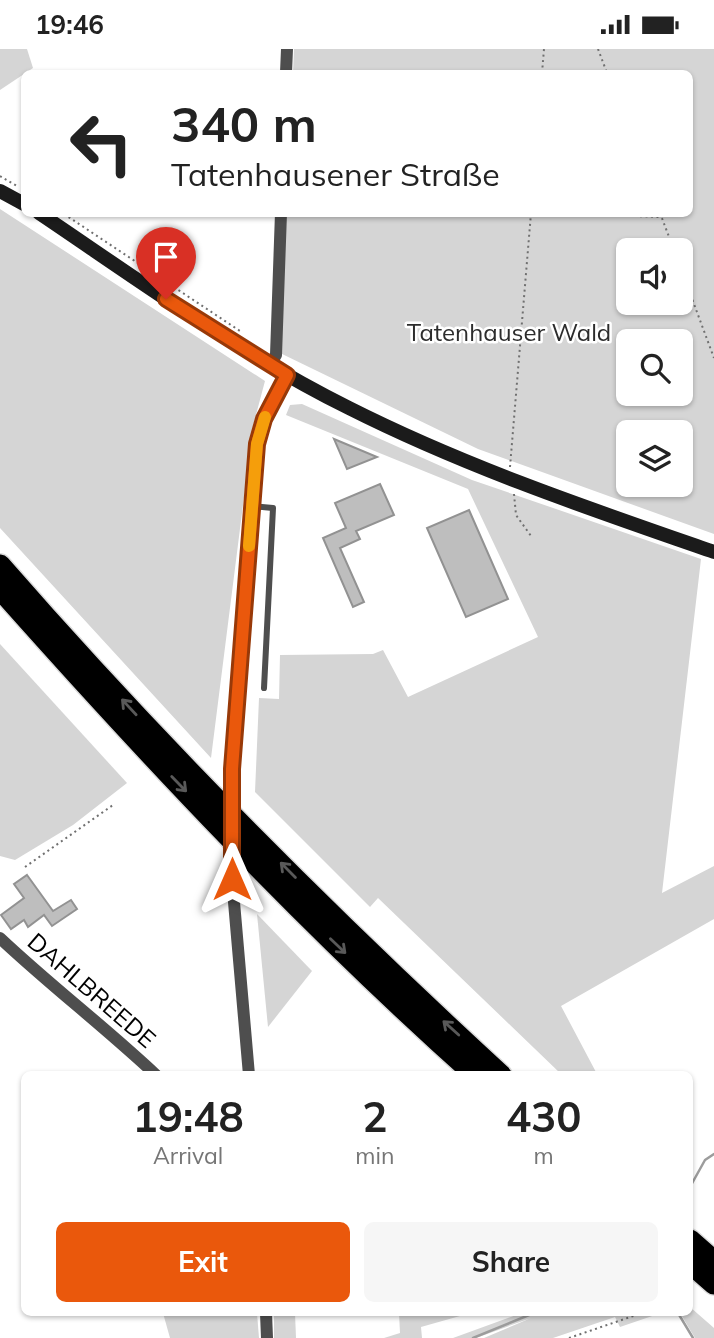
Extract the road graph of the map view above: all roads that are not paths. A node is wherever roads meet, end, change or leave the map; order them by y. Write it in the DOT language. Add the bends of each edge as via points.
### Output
graph roads {
  1 [pos="287,49"];
  2 [pos="286,70"];
  3 [pos="0,191"];
  4 [pos="21,202"];
  5 [pos="45,217"];
  6 [pos="281,217"];
  7 [pos="270,365"];
  8 [pos="287,375"];
  9 [pos="252,506"];
  10 [pos="714,552"];
  11 [pos="0,565"];
  12 [pos="0,589"];
  13 [pos="264,688"];
  14 [pos="0,938"];
  15 [pos="152,1071"];
  16 [pos="249,1071"];
  17 [pos="471,1071"];
  18 [pos="497,1071"];
  19 [pos="693,1243"];
  20 [pos="714,1261"];
  21 [pos="693,1266"];
  22 [pos="714,1284"];
  23 [pos="266,1316"];
  24 [pos="267,1338"];
  1 -- 2 [label="street"];
  3 -- 4 [label="street"];
  5 -- 7 [label="street"];
  6 -- 7 [label="street" via="276,355"];
  7 -- 8 [label="street"];
  8 -- 9 [label="street" via="261,432"];
  8 -- 10 [label="street" via="518,484"];
  9 -- 13 [label="lane" via="274,508"];
  9 -- 16 [label="street, bridge" via="232,769 232,879"];
  18 -- 11 [label="highway, one-way" via="333,916 178,759"];
  12 -- 17 [label="highway, one-way" via="147,751 318,927"];
  14 -- 15 [label="street, DAHLBREEDE"];
  19 -- 20 [label="highway"];
  21 -- 22 [label="highway"];
  23 -- 24 [label="street"];
}
